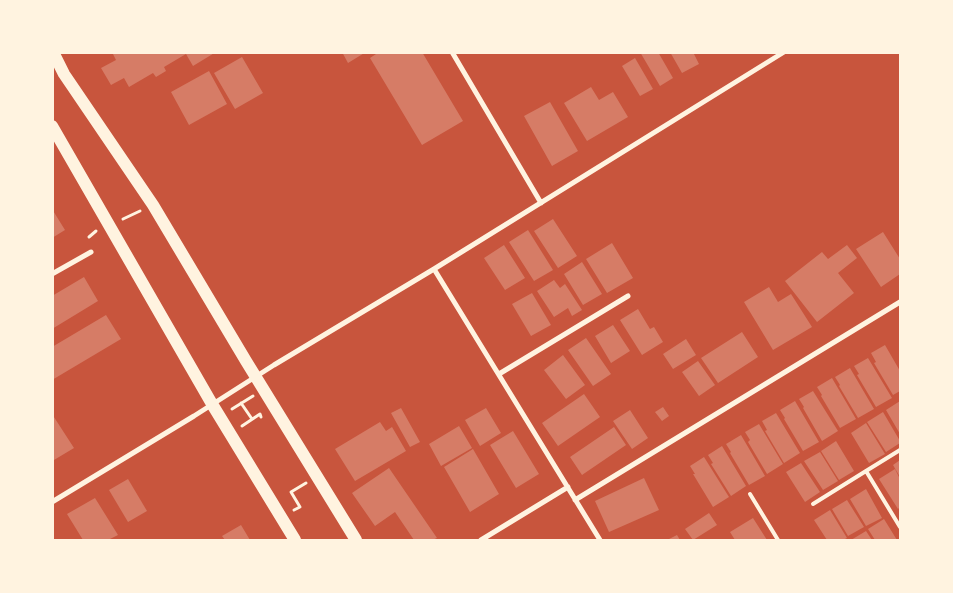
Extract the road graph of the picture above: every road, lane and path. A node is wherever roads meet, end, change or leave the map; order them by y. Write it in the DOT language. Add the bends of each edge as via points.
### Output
graph roads {
  1 [pos="53,52"];
  2 [pos="452,52"];
  3 [pos="784,52"];
  4 [pos="52,126"];
  5 [pos="541,203"];
  6 [pos="148,208"];
  7 [pos="118,221"];
  8 [pos="97,231"];
  9 [pos="89,237"];
  10 [pos="91,252"];
  11 [pos="434,269"];
  12 [pos="52,274"];
  13 [pos="628,296"];
  14 [pos="900,304"];
  15 [pos="499,374"];
  16 [pos="256,376"];
  17 [pos="255,395"];
  18 [pos="241,403"];
  19 [pos="212,404"];
  20 [pos="227,412"];
  21 [pos="252,420"];
  22 [pos="265,422"];
  23 [pos="240,427"];
  24 [pos="900,450"];
  25 [pos="866,471"];
  26 [pos="299,477"];
  27 [pos="310,481"];
  28 [pos="304,485"];
  29 [pos="568,487"];
  30 [pos="308,493"];
  31 [pos="750,494"];
  32 [pos="575,500"];
  33 [pos="52,502"];
  34 [pos="813,504"];
  35 [pos="291,512"];
  36 [pos="900,527"];
  37 [pos="295,540"];
  38 [pos="356,540"];
  39 [pos="481,540"];
  40 [pos="600,540"];
  41 [pos="778,540"];
  1 -- 16 [label="main road" via="64,74 154,205"];
  2 -- 5 [label="street"];
  3 -- 5 [label="street"];
  4 -- 19 [label="main road"];
  5 -- 11 [label="street"];
  6 -- 7 [label="path"];
  8 -- 9 [label="path"];
  10 -- 12 [label="street"];
  11 -- 15 [label="street"];
  11 -- 16 [label="street"];
  13 -- 15 [label="street"];
  14 -- 32 [label="street"];
  15 -- 29 [label="street"];
  16 -- 19 [label="street"];
  16 -- 38 [label="main road"];
  17 -- 18 [label="path"];
  18 -- 20 [label="path"];
  18 -- 21 [label="path"];
  19 -- 33 [label="street"];
  19 -- 37 [label="main road"];
  21 -- 22 [label="path" via="260,414"];
  21 -- 23 [label="path"];
  24 -- 25 [label="lane"];
  25 -- 34 [label="lane"];
  25 -- 36 [label="lane"];
  26 -- 28 [label="path"];
  27 -- 28 [label="path"];
  28 -- 30 [label="path"];
  28 -- 35 [label="path" via="291,492 300,507"];
  29 -- 32 [label="street"];
  29 -- 39 [label="street"];
  31 -- 41 [label="lane"];
  32 -- 40 [label="street"];
}
